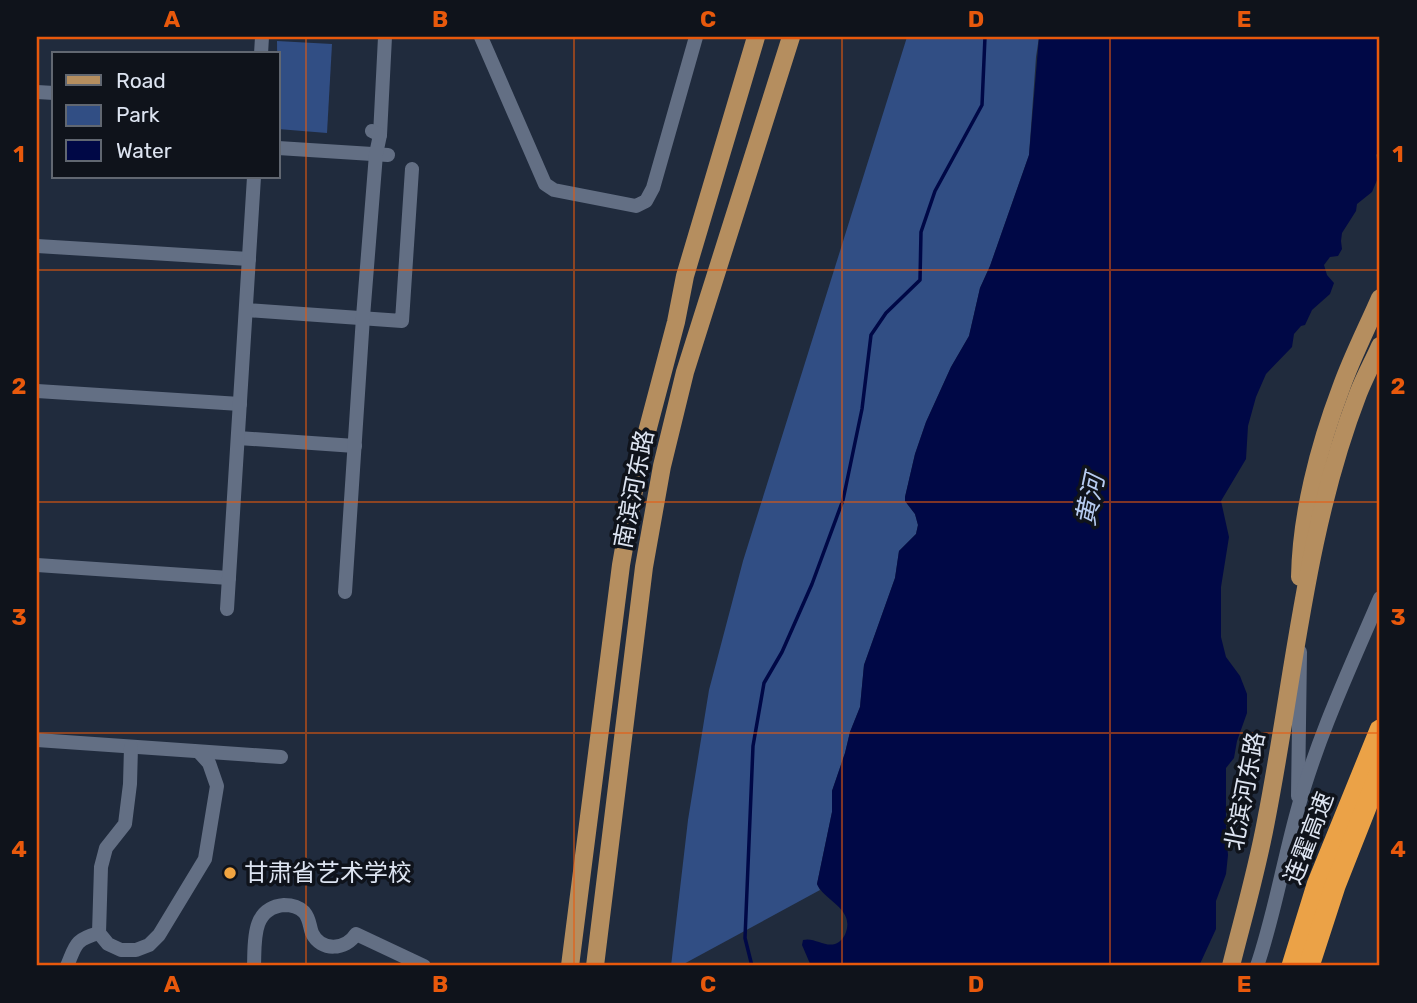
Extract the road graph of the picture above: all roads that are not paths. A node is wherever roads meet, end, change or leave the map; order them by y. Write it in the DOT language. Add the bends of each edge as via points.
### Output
graph roads {
  1 [pos="250,37"];
  2 [pos="262,37"];
  3 [pos="385,37"];
  4 [pos="481,37"];
  5 [pos="696,37"];
  6 [pos="756,37"];
  7 [pos="781,37"];
  8 [pos="791,37"];
  9 [pos="759,142"];
  10 [pos="280,148"];
  11 [pos="382,154"];
  12 [pos="412,169"];
  13 [pos="254,178"];
  14 [pos="705,216"];
  15 [pos="733,224"];
  16 [pos="37,246"];
  17 [pos="249,259"];
  18 [pos="1380,299"];
  19 [pos="246,310"];
  20 [pos="363,317"];
  21 [pos="1380,346"];
  22 [pos="37,391"];
  23 [pos="240,404"];
  24 [pos="238,438"];
  25 [pos="355,446"];
  26 [pos="37,565"];
  27 [pos="229,578"];
  28 [pos="345,592"];
  29 [pos="1380,598"];
  30 [pos="227,609"];
  31 [pos="1299,623"];
  32 [pos="1380,730"];
  33 [pos="37,740"];
  34 [pos="131,747"];
  35 [pos="199,752"];
  36 [pos="281,757"];
  37 [pos="1380,772"];
  38 [pos="1298,810"];
  39 [pos="99,933"];
  40 [pos="419,965"];
  41 [pos="67,966"];
  42 [pos="254,966"];
  43 [pos="570,966"];
  44 [pos="595,966"];
  45 [pos="1231,966"];
  46 [pos="1257,966"];
  47 [pos="1293,966"];
  48 [pos="1310,966"];
  1 -- 2 [label="street"];
  3 -- 11 [label="street" via="376,133"];
  4 -- 5 [label="street" via="545,184 554,190 636,206 646,201 653,188"];
  6 -- 14 [label="main road, 南滨河东路"];
  7 -- 9 [label="main road" via="764,94"];
  8 -- 9 [label="main road, 南滨河东路"];
  9 -- 15 [label="main road, 南滨河东路"];
  10 -- 11 [label="street"];
  11 -- 20 [label="street"];
  12 -- 20 [label="street" via="402,320"];
  13 -- 17 [label="street"];
  14 -- 15 [label="main road"];
  14 -- 43 [label="main road, 南滨河东路" via="685,276 629,514"];
  15 -- 44 [label="main road, 南滨河东路" via="685,372 652,516"];
  16 -- 17 [label="street"];
  17 -- 19 [label="street"];
  18 -- 31 [label="main road, 北滨河东路" via="1341,388 1317,468 1301,541"];
  19 -- 20 [label="street"];
  19 -- 23 [label="street"];
  20 -- 25 [label="street"];
  21 -- 31 [label="main road, 北滨河东路" via="1358,393 1334,468"];
  22 -- 23 [label="street"];
  23 -- 24 [label="street"];
  24 -- 25 [label="street"];
  24 -- 27 [label="street"];
  25 -- 28 [label="street"];
  26 -- 27 [label="street"];
  27 -- 30 [label="street"];
  29 -- 38 [label="street" via="1338,694"];
  31 -- 38 [label="street"];
  31 -- 45 [label="main road, 北滨河东路" via="1266,822"];
  32 -- 47 [label="highway, 连霍高速" via="1317,886"];
  33 -- 34 [label="street"];
  34 -- 35 [label="street"];
  34 -- 39 [label="street" via="125,824 106,848 102,867"];
  35 -- 36 [label="street"];
  35 -- 39 [label="street" via="217,786 205,859 149,945 121,950"];
  37 -- 48 [label="highway, 连霍高速" via="1335,886"];
  38 -- 46 [label="street"];
  39 -- 41 [label="street" via="78,941"];
  40 -- 42 [label="street" via="356,934 341,946 323,944 313,935 303,911 289,905 271,908 259,920"];
}
